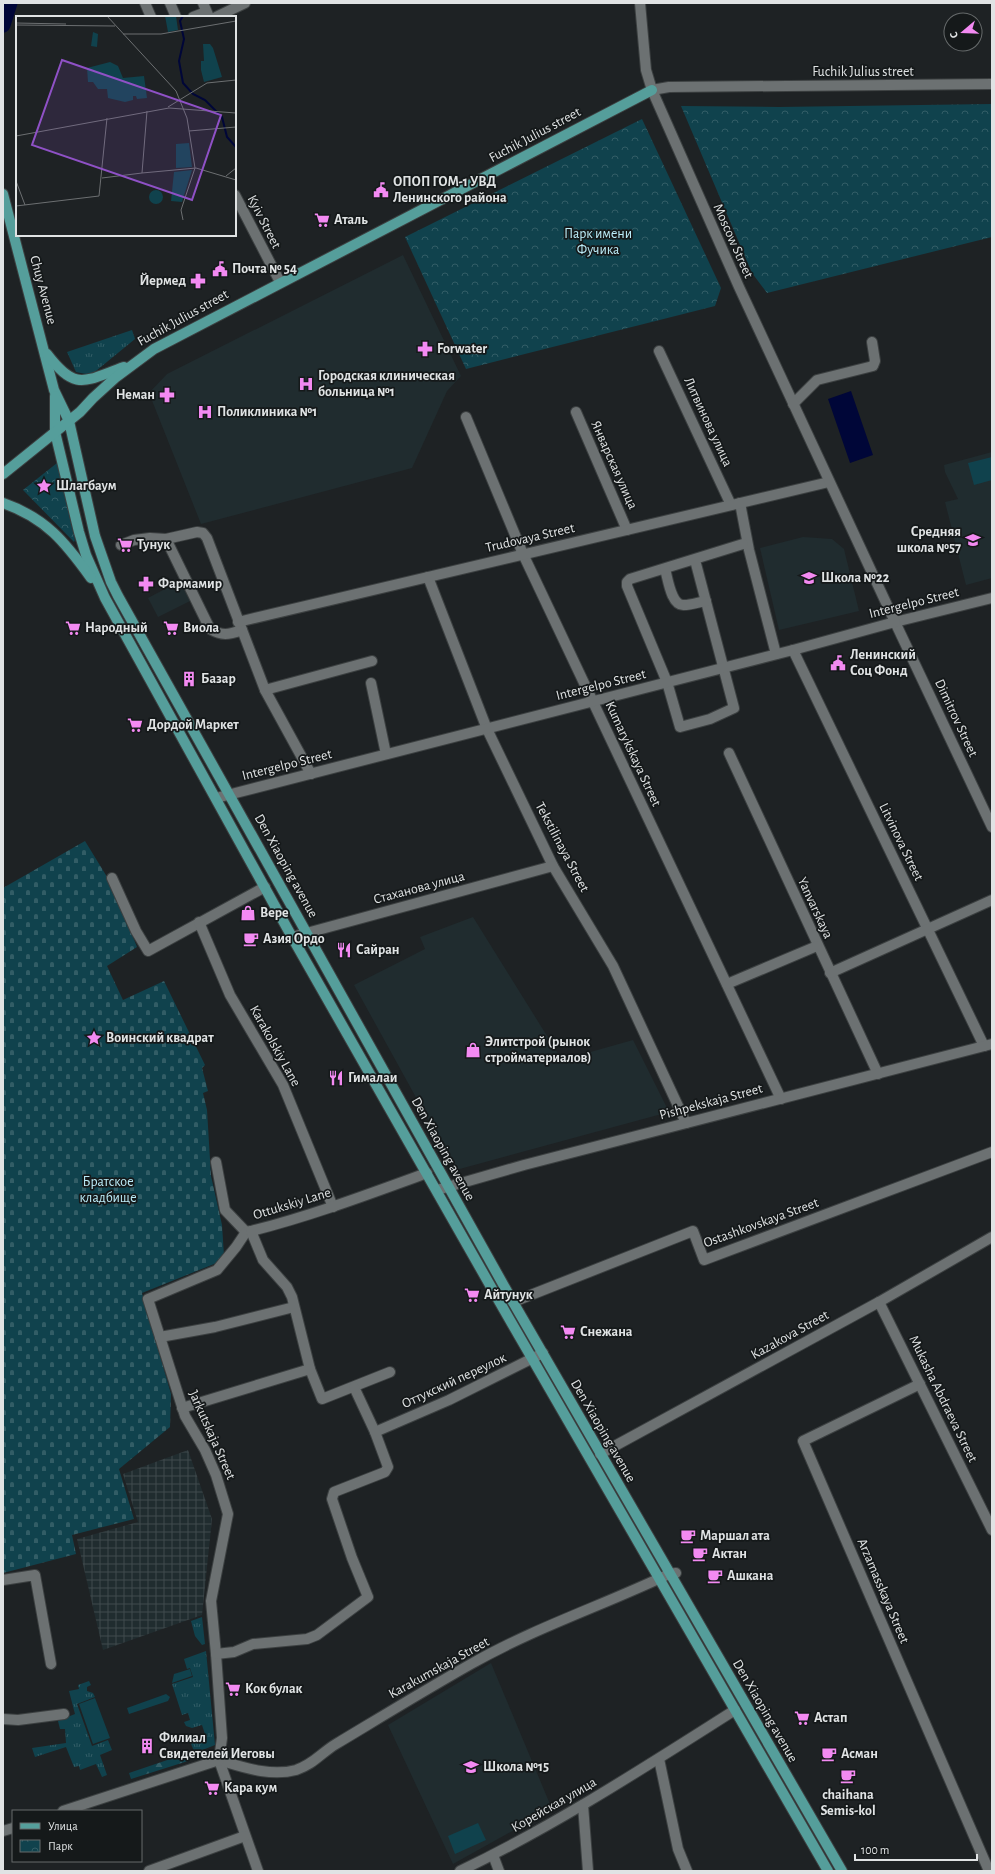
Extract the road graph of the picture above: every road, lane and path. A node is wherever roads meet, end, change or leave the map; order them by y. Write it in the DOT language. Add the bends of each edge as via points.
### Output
graph roads {
  1 [pos="145,3"];
  2 [pos="170,3"];
  3 [pos="245,3"];
  4 [pos="640,3"];
  5 [pos="206,11"];
  6 [pos="151,16"];
  7 [pos="176,16"];
  8 [pos="195,16"];
  9 [pos="218,16"];
  10 [pos="992,84"];
  11 [pos="652,90"];
  12 [pos="3,194"];
  13 [pos="236,197"];
  14 [pos="280,282"];
  15 [pos="872,342"];
  16 [pos="659,351"];
  17 [pos="44,352"];
  18 [pos="132,364"];
  19 [pos="55,394"];
  20 [pos="793,404"];
  21 [pos="576,412"];
  22 [pos="466,417"];
  23 [pos="69,421"];
  24 [pos="55,432"];
  25 [pos="3,474"];
  26 [pos="829,482"];
  27 [pos="3,503"];
  28 [pos="735,504"];
  29 [pos="627,530"];
  30 [pos="166,540"];
  31 [pos="743,544"];
  32 [pos="121,545"];
  33 [pos="523,554"];
  34 [pos="695,560"];
  35 [pos="665,569"];
  36 [pos="428,577"];
  37 [pos="105,598"];
  38 [pos="992,598"];
  39 [pos="706,601"];
  40 [pos="895,622"];
  41 [pos="240,626"];
  42 [pos="793,650"];
  43 [pos="776,654"];
  44 [pos="372,661"];
  45 [pos="724,668"];
  46 [pos="667,682"];
  47 [pos="371,683"];
  48 [pos="265,690"];
  49 [pos="592,702"];
  50 [pos="487,728"];
  51 [pos="728,753"];
  52 [pos="386,754"];
  53 [pos="311,774"];
  54 [pos="230,794"];
  55 [pos="216,798"];
  56 [pos="992,827"];
  57 [pos="553,866"];
  58 [pos="112,878"];
  59 [pos="265,887"];
  60 [pos="992,900"];
  61 [pos="199,922"];
  62 [pos="928,929"];
  63 [pos="306,933"];
  64 [pos="292,937"];
  65 [pos="817,946"];
  66 [pos="830,973"];
  67 [pos="727,984"];
  68 [pos="988,1045"];
  69 [pos="878,1074"];
  70 [pos="781,1099"];
  71 [pos="686,1124"];
  72 [pos="992,1152"];
  73 [pos="216,1162"];
  74 [pos="427,1173"];
  75 [pos="448,1187"];
  76 [pos="437,1190"];
  77 [pos="333,1207"];
  78 [pos="248,1231"];
  79 [pos="992,1237"];
  80 [pos="513,1302"];
  81 [pos="879,1302"];
  82 [pos="294,1307"];
  83 [pos="160,1337"];
  84 [pos="543,1353"];
  85 [pos="533,1358"];
  86 [pos="310,1369"];
  87 [pos="390,1372"];
  88 [pos="920,1384"];
  89 [pos="354,1387"];
  90 [pos="182,1408"];
  91 [pos="375,1432"];
  92 [pos="600,1454"];
  93 [pos="992,1530"];
  94 [pos="673,1574"];
  95 [pos="658,1579"];
  96 [pos="3,1580"];
  97 [pos="216,1654"];
  98 [pos="52,1664"];
  99 [pos="735,1710"];
  100 [pos="64,1714"];
  101 [pos="3,1720"];
  102 [pos="659,1759"];
  103 [pos="219,1760"];
  104 [pos="583,1805"];
  105 [pos="66,1810"];
  106 [pos="245,1836"];
  107 [pos="493,1855"];
  108 [pos="149,1871"];
  109 [pos="258,1871"];
  110 [pos="460,1871"];
  111 [pos="498,1871"];
  112 [pos="588,1871"];
  113 [pos="687,1871"];
  114 [pos="828,1871"];
  115 [pos="842,1871"];
  116 [pos="989,1871"];
  1 -- 6 [label="street"];
  2 -- 7 [label="street"];
  3 -- 9 [label="street"];
  4 -- 11 [label="street, Moscow Street" via="646,70"];
  5 -- 8 [label="street"];
  10 -- 11 [label="street, Fuchik Julius street" via="669,87"];
  11 -- 14 [label="main road, Fuchik Julius street"];
  11 -- 20 [label="street, Moscow Street"];
  12 -- 17 [label="main road, Chuy Avenue"];
  13 -- 14 [label="street, Kyiv Street"];
  14 -- 18 [label="main road, Fuchik Julius street" via="154,349"];
  15 -- 20 [label="street" via="875,361 873,366 817,380"];
  16 -- 28 [label="street, Литвинова улица"];
  17 -- 18 [label="main road" via="60,371 73,379 89,380"];
  17 -- 19 [label="main road, Chuy Avenue"];
  18 -- 23 [label="main road, Fuchik Julius street"];
  19 -- 23 [label="main road, Chuy Avenue"];
  19 -- 24 [label="main road, Chuy Avenue"];
  20 -- 26 [label="street, Moscow Street"];
  21 -- 29 [label="street, Январская улица"];
  22 -- 33 [label="street, Kumarykskaya Street"];
  23 -- 24 [label="main road, Fuchik Julius street"];
  23 -- 54 [label="main road, Den Xiaoping avenue" via="95,536 111,582"];
  24 -- 25 [label="main road, Fuchik Julius street"];
  24 -- 37 [label="main road, Den Xiaoping avenue" via="82,544"];
  26 -- 28 [label="street, Trudovaya Street"];
  26 -- 40 [label="street, Dimitrov Street"];
  27 -- 37 [label="main road" via="35,517 52,531"];
  28 -- 29 [label="street, Trudovaya Street"];
  28 -- 43 [label="street, Литвинова улица"];
  29 -- 33 [label="street, Trudovaya Street"];
  30 -- 32 [label="street" via="150,538"];
  30 -- 41 [label="street, Trudovaya Street" via="210,629 227,636"];
  30 -- 41 [label="street" via="197,532 203,533"];
  31 -- 34 [label="street"];
  33 -- 36 [label="street, Trudovaya Street"];
  33 -- 49 [label="street, Kumarykskaya Street"];
  34 -- 35 [label="street"];
  34 -- 39 [label="street"];
  35 -- 39 [label="street" via="677,602 683,605"];
  35 -- 46 [label="street" via="630,579 626,586"];
  36 -- 41 [label="street, Trudovaya Street"];
  36 -- 50 [label="street, Tekstilinaya Street"];
  37 -- 55 [label="main road, Den Xiaoping avenue"];
  38 -- 40 [label="street, Intergelpo Street"];
  39 -- 45 [label="street"];
  40 -- 42 [label="street, Intergelpo Street"];
  40 -- 56 [label="street, Dimitrov Street"];
  41 -- 48 [label="street"];
  42 -- 43 [label="street, Intergelpo Street"];
  42 -- 62 [label="street, Litvinova Street"];
  43 -- 45 [label="street, Intergelpo Street"];
  44 -- 48 [label="street"];
  45 -- 46 [label="street, Intergelpo Street"];
  45 -- 46 [label="street" via="734,708 710,719 680,727"];
  46 -- 49 [label="street, Intergelpo Street"];
  47 -- 52 [label="street"];
  48 -- 53 [label="street"];
  49 -- 50 [label="street, Intergelpo Street"];
  49 -- 67 [label="street, Kumarykskaya Street"];
  50 -- 52 [label="street, Intergelpo Street"];
  50 -- 57 [label="street, Tekstilinaya Street"];
  51 -- 65 [label="street, Yanvarskaya"];
  52 -- 53 [label="street, Intergelpo Street"];
  53 -- 54 [label="street, Intergelpo Street"];
  54 -- 55 [label="street, Intergelpo Street"];
  54 -- 63 [label="main road, Den Xiaoping avenue"];
  55 -- 59 [label="main road, Den Xiaoping avenue"];
  57 -- 63 [label="street, Стаханова улица"];
  57 -- 71 [label="street, Tekstilinaya Street" via="613,966"];
  58 -- 61 [label="street" via="148,951"];
  59 -- 61 [label="street"];
  59 -- 64 [label="main road, Den Xiaoping avenue"];
  60 -- 62 [label="street"];
  61 -- 77 [label="street, Karakolskiy Lane" via="230,995 283,1085"];
  62 -- 66 [label="street"];
  62 -- 68 [label="street, Litvinova Street"];
  63 -- 64 [label="street, Стаханова улица"];
  63 -- 75 [label="main road, Den Xiaoping avenue"];
  64 -- 74 [label="main road, Den Xiaoping avenue"];
  65 -- 66 [label="street, Yanvarskaya"];
  65 -- 67 [label="street"];
  66 -- 69 [label="street, Yanvarskaya"];
  67 -- 70 [label="street, Kumarykskaya Street"];
  68 -- 69 [label="street, Pishpekskaja Street"];
  69 -- 70 [label="street, Pishpekskaja Street"];
  70 -- 71 [label="street, Pishpekskaja Street"];
  71 -- 75 [label="street, Pishpekskaja Street"];
  72 -- 80 [label="street, Ostashkovskaya Street" via="704,1260 693,1231"];
  73 -- 78 [label="street" via="225,1210"];
  74 -- 76 [label="main road, Den Xiaoping avenue"];
  74 -- 77 [label="street, Ottukskiy Lane"];
  75 -- 76 [label="street, Pishpekskaja Street"];
  75 -- 80 [label="main road, Den Xiaoping avenue"];
  76 -- 85 [label="main road, Den Xiaoping avenue"];
  77 -- 78 [label="street, Ottukskiy Lane"];
  78 -- 82 [label="street, Ottukskiy Lane" via="263,1260 287,1287"];
  78 -- 83 [label="street, Jarkutskaja Street" via="217,1270 148,1299"];
  79 -- 81 [label="street, Kazakova Street"];
  80 -- 84 [label="main road, Den Xiaoping avenue"];
  81 -- 88 [label="street, Mukasha Abdraeva Street"];
  81 -- 92 [label="street, Kazakova Street"];
  82 -- 83 [label="street" via="215,1327"];
  82 -- 86 [label="street, Ottukskiy Lane"];
  83 -- 90 [label="street, Jarkutskaja Street"];
  84 -- 85 [label="street, Оттукский переулок"];
  84 -- 92 [label="main road, Den Xiaoping avenue"];
  85 -- 91 [label="street, Оттукский переулок" via="449,1400"];
  85 -- 95 [label="main road, Den Xiaoping avenue"];
  86 -- 89 [label="street, Ottukskiy Lane" via="322,1399"];
  86 -- 90 [label="street"];
  87 -- 89 [label="street, Ottukskiy Lane"];
  88 -- 93 [label="street, Mukasha Abdraeva Street"];
  88 -- 116 [label="street, Arzamasskaya Street" via="803,1441"];
  89 -- 91 [label="street"];
  90 -- 97 [label="street, Jarkutskaja Street" via="216,1475 228,1514 211,1601"];
  91 -- 97 [label="street" via="388,1466 385,1472 334,1492 332,1498 368,1597 317,1635 306,1639 253,1644 234,1652"];
  92 -- 94 [label="main road, Den Xiaoping avenue"];
  94 -- 95 [label="street, Karakumskaja Street"];
  94 -- 115 [label="main road, Den Xiaoping avenue"];
  95 -- 99 [label="main road, Den Xiaoping avenue"];
  95 -- 103 [label="street, Karakumskaja Street" via="472,1663 331,1747 307,1766 294,1771 277,1772"];
  96 -- 98 [label="street" via="35,1576"];
  97 -- 103 [label="street, Jarkutskaja Street" via="222,1738"];
  99 -- 102 [label="street, Корейская улица"];
  99 -- 114 [label="main road, Den Xiaoping avenue"];
  100 -- 101 [label="street"];
  102 -- 104 [label="street, Корейская улица"];
  102 -- 113 [label="street" via="678,1849"];
  103 -- 105 [label="street"];
  103 -- 106 [label="street"];
  104 -- 107 [label="street, Корейская улица"];
  104 -- 112 [label="street"];
  106 -- 108 [label="street"];
  106 -- 109 [label="street"];
  107 -- 110 [label="street, Корейская улица"];
  107 -- 111 [label="street"];
}
